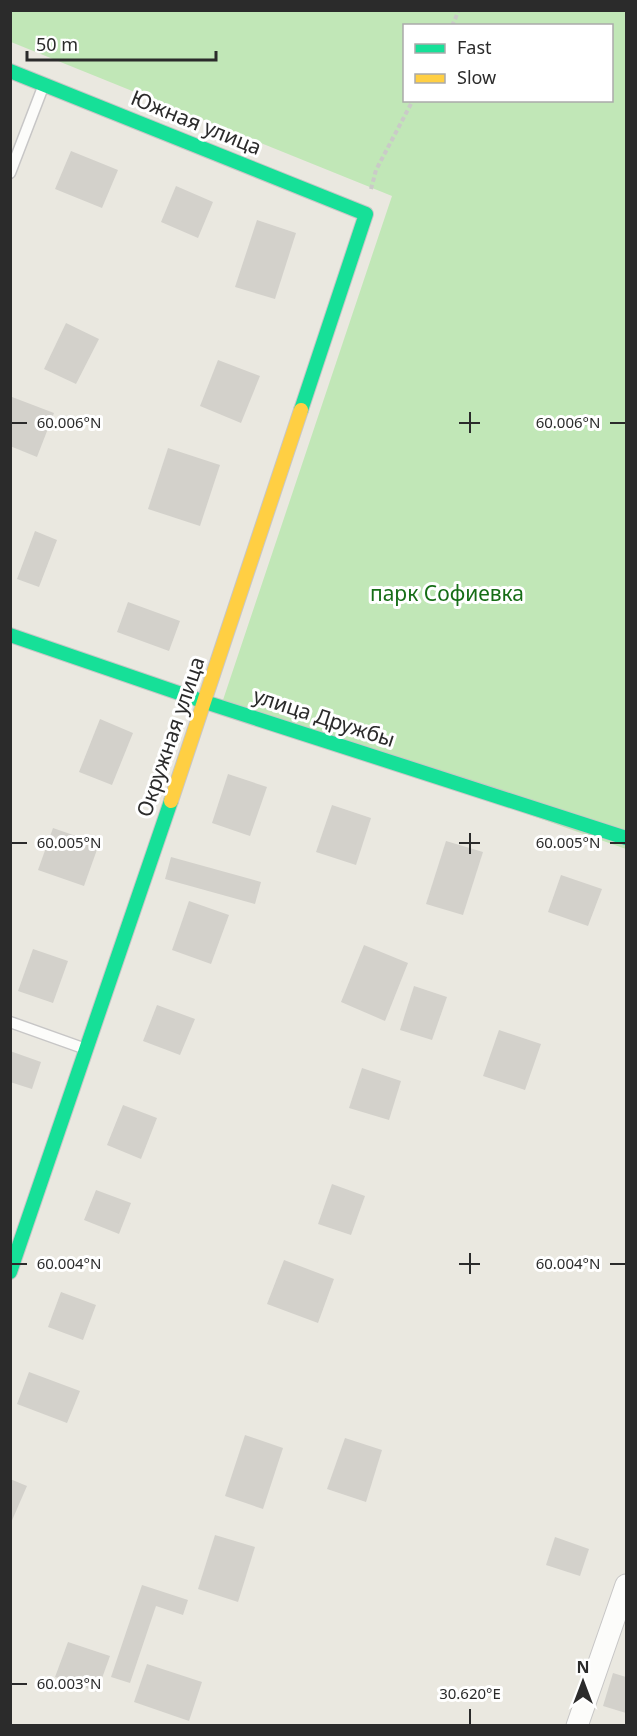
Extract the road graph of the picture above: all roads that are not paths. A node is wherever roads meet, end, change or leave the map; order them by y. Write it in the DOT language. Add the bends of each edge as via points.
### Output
graph roads {
  1 [pos="10,71"];
  2 [pos="44,85"];
  3 [pos="10,173"];
  4 [pos="366,214"];
  5 [pos="10,635"];
  6 [pos="205,702"];
  7 [pos="627,838"];
  8 [pos="10,1022"];
  9 [pos="88,1050"];
  10 [pos="10,1272"];
  11 [pos="627,1585"];
  12 [pos="577,1725"];
  1 -- 2 [label="street, Южная улица"];
  2 -- 3 [label="lane"];
  2 -- 4 [label="street, Южная улица"];
  4 -- 6 [label="street, Окружная улица"];
  5 -- 6 [label="street, улица Дружбы"];
  6 -- 7 [label="street, улица Дружбы"];
  6 -- 9 [label="street, Окружная улица"];
  8 -- 9 [label="lane"];
  9 -- 10 [label="street, Окружная улица"];
  11 -- 12 [label="street"];
}
